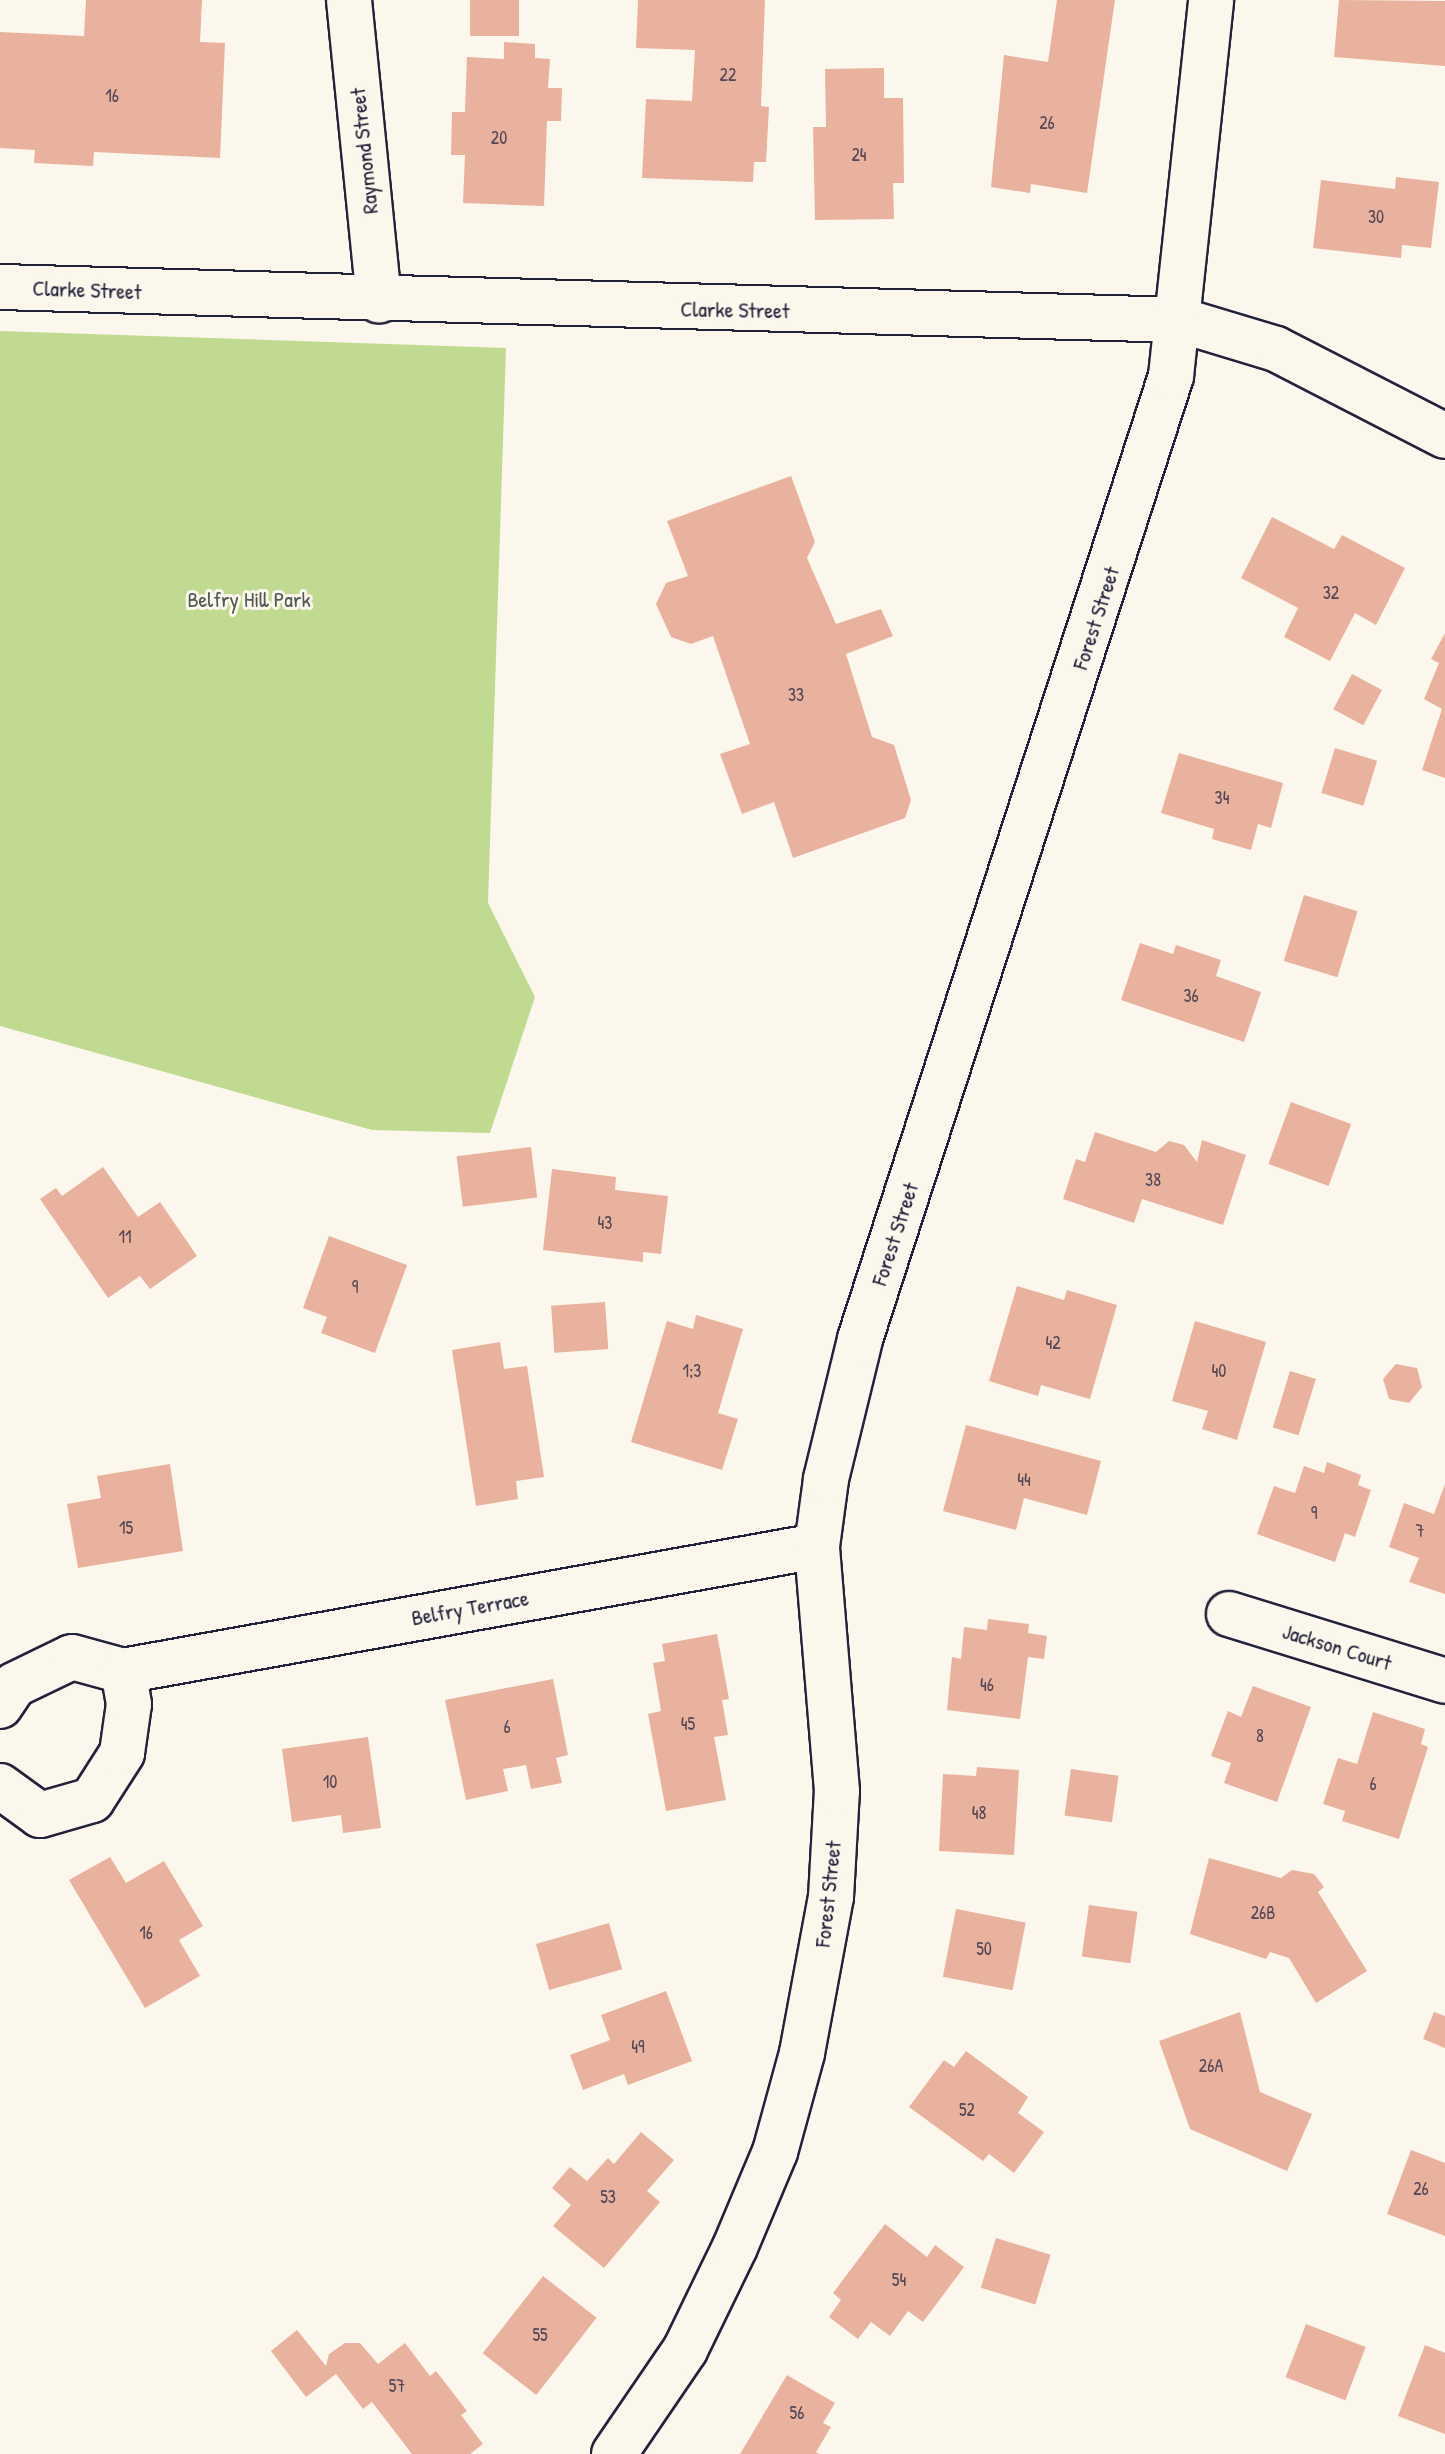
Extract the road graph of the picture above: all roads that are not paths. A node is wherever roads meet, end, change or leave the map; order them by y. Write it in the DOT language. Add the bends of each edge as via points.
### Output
graph roads {
  1 [pos="349,0"];
  2 [pos="1211,0"];
  3 [pos="0,287"];
  4 [pos="379,301"];
  5 [pos="1180,320"];
  6 [pos="1445,436"];
  7 [pos="817,1546"];
  8 [pos="1229,1614"];
  9 [pos="123,1671"];
  10 [pos="1445,1681"];
  11 [pos="0,1706"];
  12 [pos="0,1786"];
  13 [pos="614,2454"];
  1 -- 4 [label="street, Raymond Street"];
  2 -- 5 [label="street, Forest Street"];
  3 -- 4 [label="street, Clarke Street"];
  4 -- 5 [label="street, Clarke Street"];
  5 -- 6 [label="street, Clarke Street" via="1276,349"];
  5 -- 7 [label="street, Forest Street" via="1155,435 860,1339 828,1468"];
  7 -- 9 [label="street, Belfry Terrace"];
  7 -- 13 [label="street, Forest Street" via="837,1791 825,1943 802,2053 775,2152 735,2247 685,2350"];
  8 -- 10 [label="street, Jackson Court"];
  9 -- 11 [label="street, Belfry Terrace" via="72,1657 14,1685"];
  9 -- 12 [label="street" via="129,1704 122,1753 92,1800 40,1815"];
}
